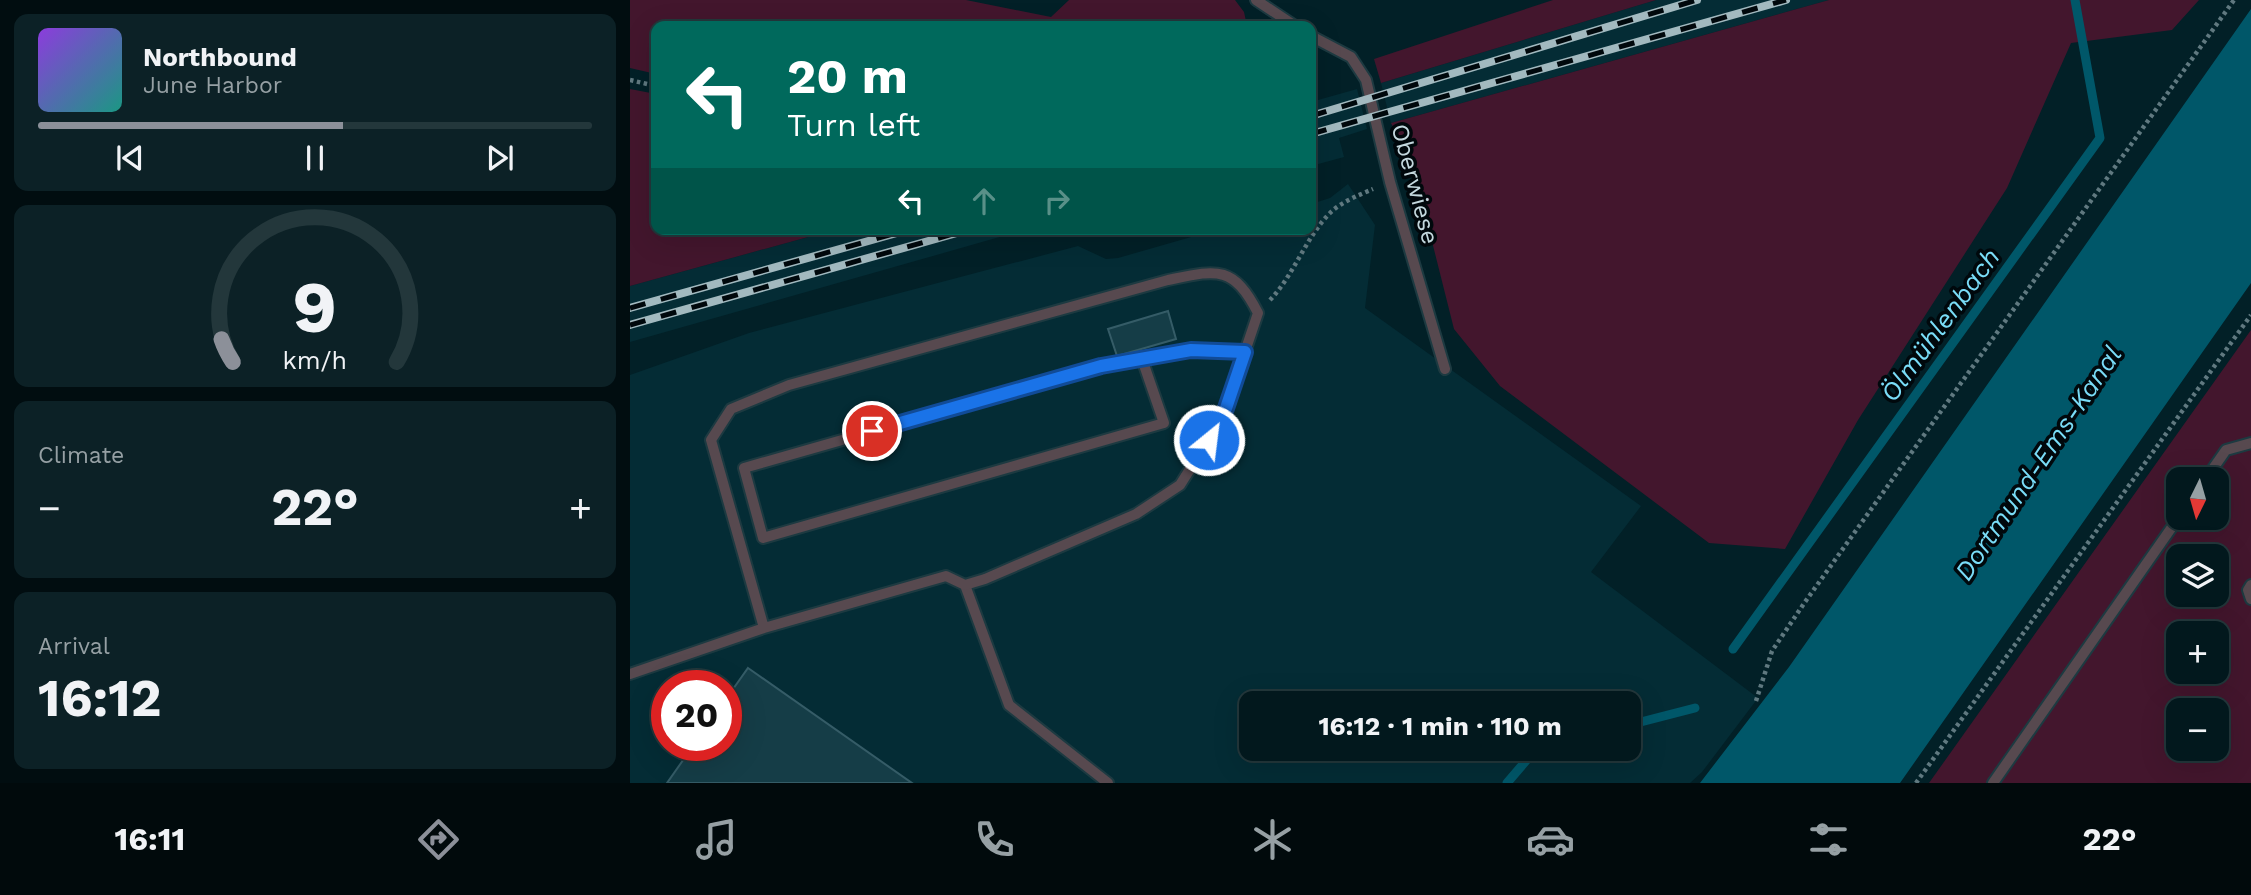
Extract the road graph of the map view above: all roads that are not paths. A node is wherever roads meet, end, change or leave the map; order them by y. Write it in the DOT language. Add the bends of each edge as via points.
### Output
graph roads {
  1 [pos="1255,0"];
  2 [pos="1288,21"];
  3 [pos="1316,39"];
  4 [pos="1245,352"];
  5 [pos="1142,359"];
  6 [pos="1445,369"];
  7 [pos="2251,443"];
  8 [pos="2214,467"];
  9 [pos="2170,530"];
  10 [pos="965,585"];
  11 [pos="2251,585"];
  12 [pos="2251,599"];
  13 [pos="764,628"];
  14 [pos="630,674"];
  15 [pos="1108,783"];
  16 [pos="1993,783"];
  1 -- 2 [label="lane"];
  3 -- 6 [label="lane, Oberwiese" via="1351,57 1366,80 1390,183"];
  4 -- 5 [label="lane" via="1191,350"];
  4 -- 10 [label="lane" via="1223,417 1180,485 1136,514"];
  4 -- 13 [label="lane" via="1258,313 1244,285 1213,271 789,385 731,409 711,440"];
  5 -- 5 [label="lane" via="1101,366 744,468 763,538 1164,423"];
  7 -- 8 [label="lane" via="2226,450"];
  9 -- 16 [label="lane"];
  10 -- 13 [label="lane" via="946,576"];
  10 -- 15 [label="lane" via="1009,705"];
  11 -- 12 [label="lane"];
  13 -- 14 [label="lane"];
}
